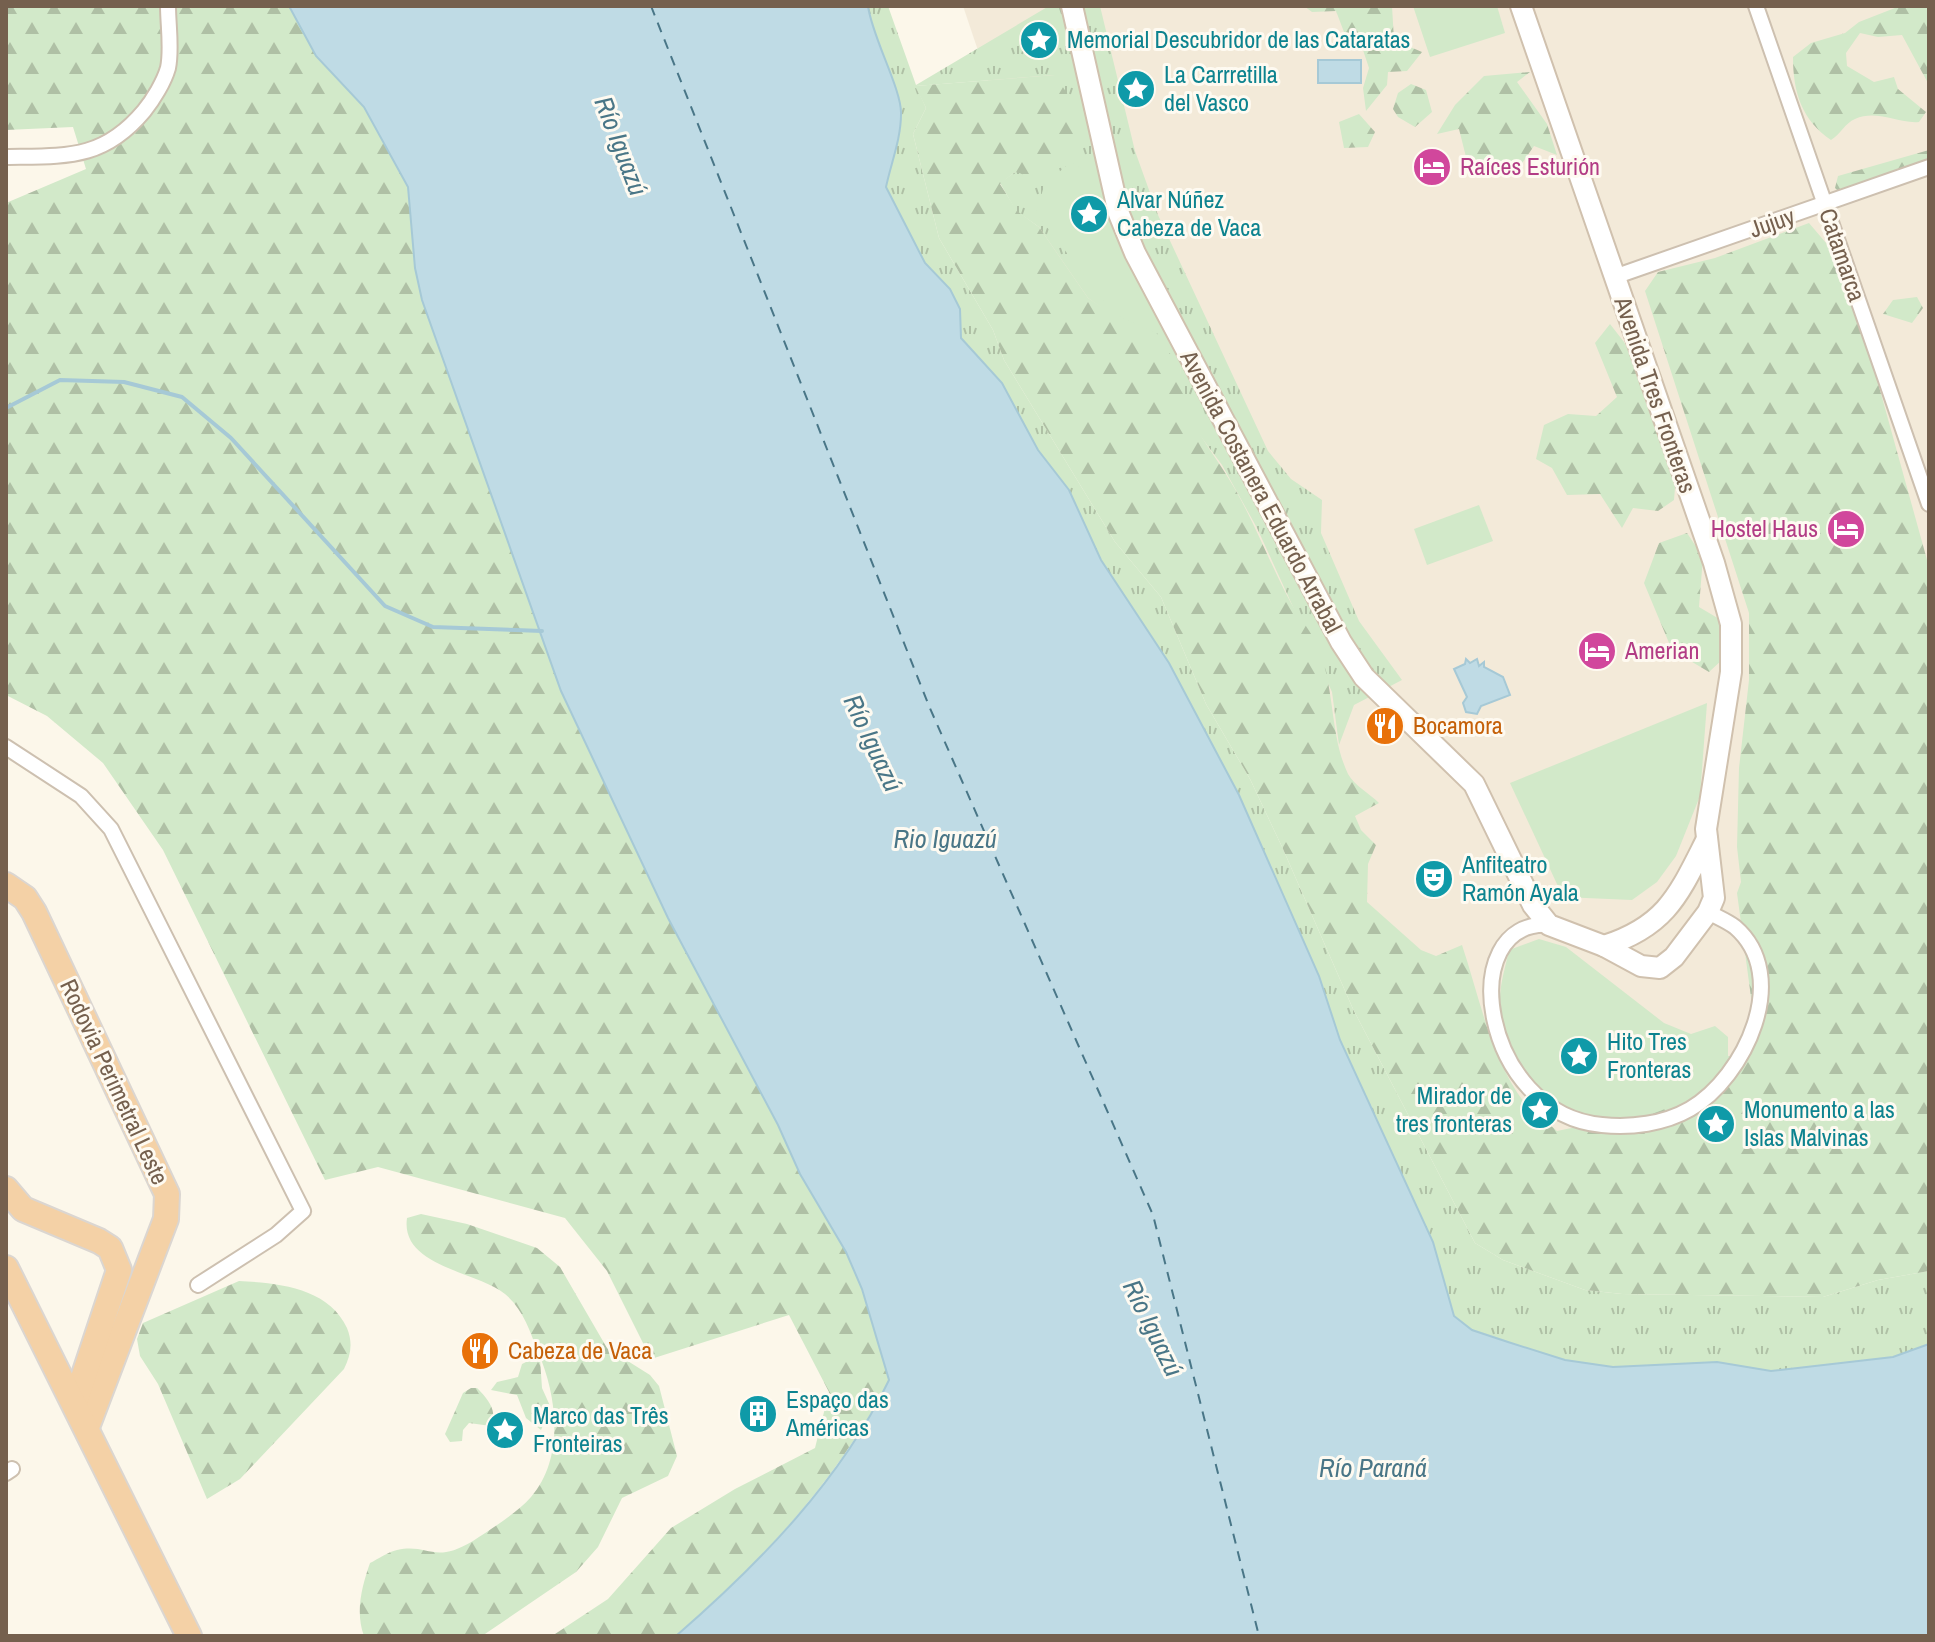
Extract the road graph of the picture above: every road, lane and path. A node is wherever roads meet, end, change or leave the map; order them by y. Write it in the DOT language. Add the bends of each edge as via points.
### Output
graph roads {
  1 [pos="168,6"];
  2 [pos="1072,6"];
  3 [pos="1521,6"];
  4 [pos="1756,6"];
  5 [pos="6,157"];
  6 [pos="1929,167"];
  7 [pos="1825,205"];
  8 [pos="1614,277"];
  9 [pos="1929,504"];
  10 [pos="6,747"];
  11 [pos="1707,839"];
  12 [pos="6,885"];
  13 [pos="1708,912"];
  14 [pos="1549,925"];
  15 [pos="1604,946"];
  16 [pos="6,1189"];
  17 [pos="6,1268"];
  18 [pos="198,1285"];
  19 [pos="6,1304"];
  20 [pos="41,1333"];
  21 [pos="75,1402"];
  22 [pos="87,1427"];
  23 [pos="189,1636"];
  1 -- 5 [label="street" via="168,67 151,102 126,133 97,150"];
  2 -- 14 [label="main road, Avenida Costanera Eduardo Arrabal" via="1119,214 1150,285 1341,642 1364,677 1474,784 1533,905"];
  3 -- 8 [label="main road, Avenida Tres Fronteras"];
  4 -- 7 [label="street, Catamarca"];
  6 -- 7 [label="street, Jujuy"];
  7 -- 8 [label="street, Jujuy"];
  7 -- 9 [label="street, Catamarca"];
  8 -- 11 [label="main road, Avenida Tres Fronteras" via="1731,624 1731,672"];
  10 -- 18 [label="street" via="81,796 111,829 303,1211 276,1235"];
  11 -- 13 [label="main road" via="1714,898"];
  11 -- 15 [label="main road" via="1668,909 1653,924"];
  12 -- 22 [label="highway, Rodovia Perimetral Leste" via="34,912 167,1194 166,1219"];
  13 -- 14 [label="street" via="1735,928 1753,953 1759,1015 1750,1042 1729,1077 1707,1098 1688,1110 1633,1126 1566,1118 1545,1106 1505,1053 1490,1000 1493,972 1508,940 1519,930"];
  13 -- 15 [label="main road" via="1660,968 1641,966"];
  14 -- 15 [label="main road"];
  16 -- 21 [label="highway" via="23,1209 99,1241 116,1260 116,1282"];
  17 -- 20 [label="highway"];
  19 -- 20 [label="highway"];
  20 -- 21 [label="highway"];
  21 -- 22 [label="highway"];
  22 -- 23 [label="highway"];
}
